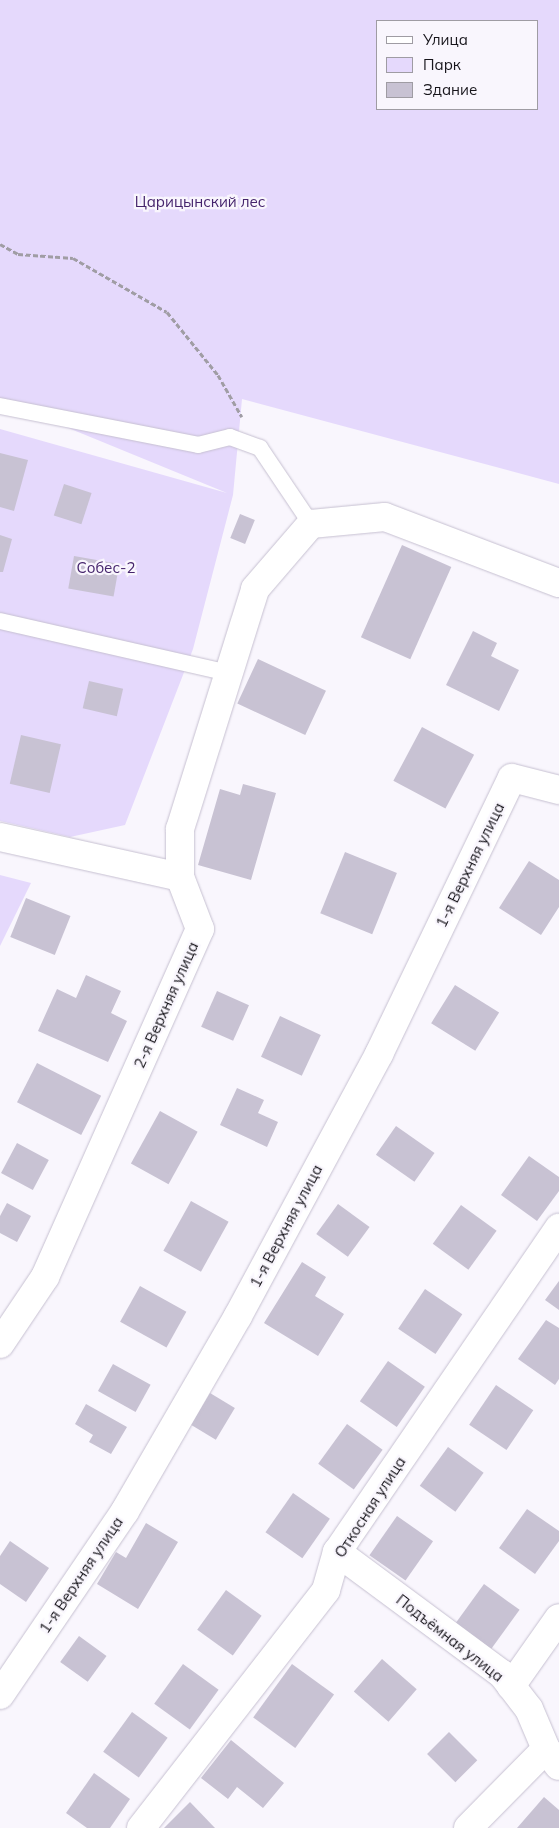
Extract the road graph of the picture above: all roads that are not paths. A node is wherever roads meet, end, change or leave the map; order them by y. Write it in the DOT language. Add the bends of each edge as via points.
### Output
graph roads {
  1 [pos="0,406"];
  2 [pos="311,524"];
  3 [pos="559,583"];
  4 [pos="0,621"];
  5 [pos="229,673"];
  6 [pos="559,790"];
  7 [pos="0,837"];
  8 [pos="180,877"];
  9 [pos="559,1228"];
  10 [pos="0,1344"];
  11 [pos="337,1552"];
  12 [pos="559,1618"];
  13 [pos="511,1686"];
  14 [pos="0,1695"];
  15 [pos="552,1758"];
  16 [pos="141,1828"];
  17 [pos="468,1828"];
  1 -- 2 [label="lane" via="198,444 230,437 260,448"];
  2 -- 3 [label="street" via="385,517"];
  2 -- 5 [label="street, 2-я Верхняя улица" via="256,589"];
  4 -- 5 [label="lane"];
  5 -- 8 [label="street, 2-я Верхняя улица" via="180,829"];
  6 -- 14 [label="street, 1-я Верхняя улица" via="512,778 379,1054 238,1316 124,1511"];
  7 -- 8 [label="street"];
  8 -- 10 [label="street, 2-я Верхняя улица" via="200,929 45,1277"];
  9 -- 11 [label="street, Откосная улица"];
  11 -- 13 [label="street, Подъёмная улица" via="502,1674"];
  11 -- 16 [label="street, Откосная улица" via="326,1590"];
  12 -- 13 [label="street"];
  13 -- 15 [label="street, Подъёмная улица" via="529,1709"];
  15 -- 17 [label="street"];
}
